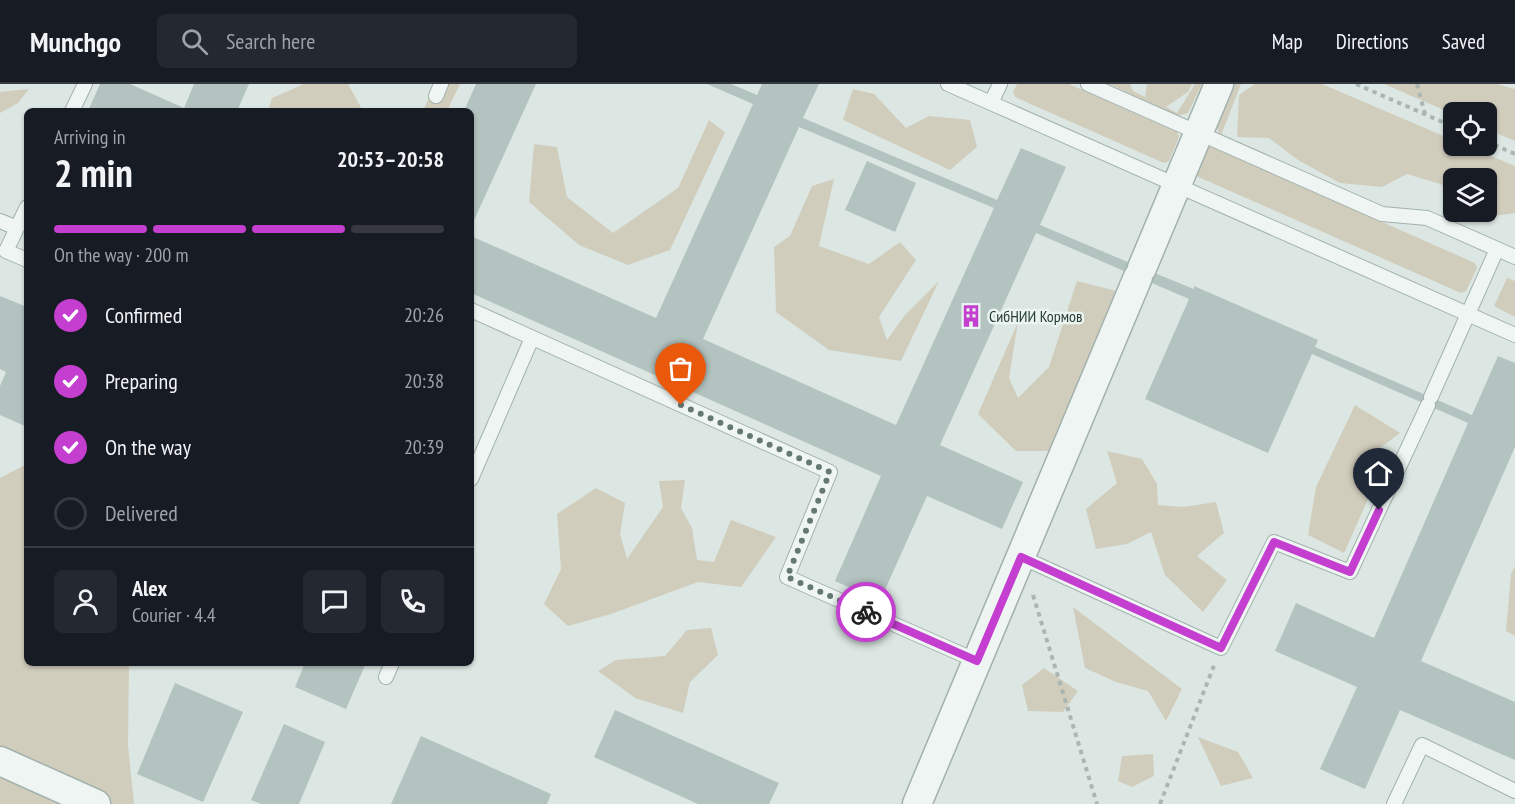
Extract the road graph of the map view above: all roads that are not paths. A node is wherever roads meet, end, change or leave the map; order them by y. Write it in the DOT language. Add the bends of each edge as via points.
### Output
graph roads {
  1 [pos="85,84"];
  2 [pos="948,84"];
  3 [pos="1000,84"];
  4 [pos="1088,84"];
  5 [pos="1219,84"];
  6 [pos="991,103"];
  7 [pos="73,108"];
  8 [pos="1198,134"];
  9 [pos="1177,186"];
  10 [pos="24,213"];
  11 [pos="0,221"];
  12 [pos="17,228"];
  13 [pos="1497,249"];
  14 [pos="1515,257"];
  15 [pos="24,259"];
  16 [pos="474,311"];
  17 [pos="1470,315"];
  18 [pos="1515,335"];
  19 [pos="532,338"];
  20 [pos="474,464"];
  21 [pos="1021,557"];
  22 [pos="977,661"];
  23 [pos="391,666"];
  24 [pos="386,677"];
  25 [pos="0,761"];
  26 [pos="1515,791"];
  27 [pos="96,804"];
  28 [pos="917,804"];
  29 [pos="1394,804"];
  1 -- 7 [label="lane"];
  2 -- 6 [label="lane"];
  3 -- 6 [label="lane"];
  4 -- 8 [label="lane"];
  5 -- 8 [label="street"];
  6 -- 9 [label="lane"];
  8 -- 9 [label="street"];
  8 -- 13 [label="lane" via="1382,214 1427,218"];
  9 -- 17 [label="lane"];
  9 -- 21 [label="street"];
  10 -- 12 [label="lane"];
  11 -- 12 [label="lane"];
  12 -- 15 [label="lane" via="6,251"];
  13 -- 14 [label="lane"];
  13 -- 17 [label="lane"];
  16 -- 19 [label="lane"];
  17 -- 18 [label="lane"];
  17 -- 21 [label="lane" via="1350,572 1274,542 1221,648"];
  19 -- 20 [label="lane"];
  19 -- 22 [label="lane" via="830,472 787,577"];
  21 -- 22 [label="street"];
  22 -- 28 [label="street"];
  23 -- 24 [label="lane"];
  25 -- 27 [label="street"];
  26 -- 29 [label="lane" via="1422,745"];
}
